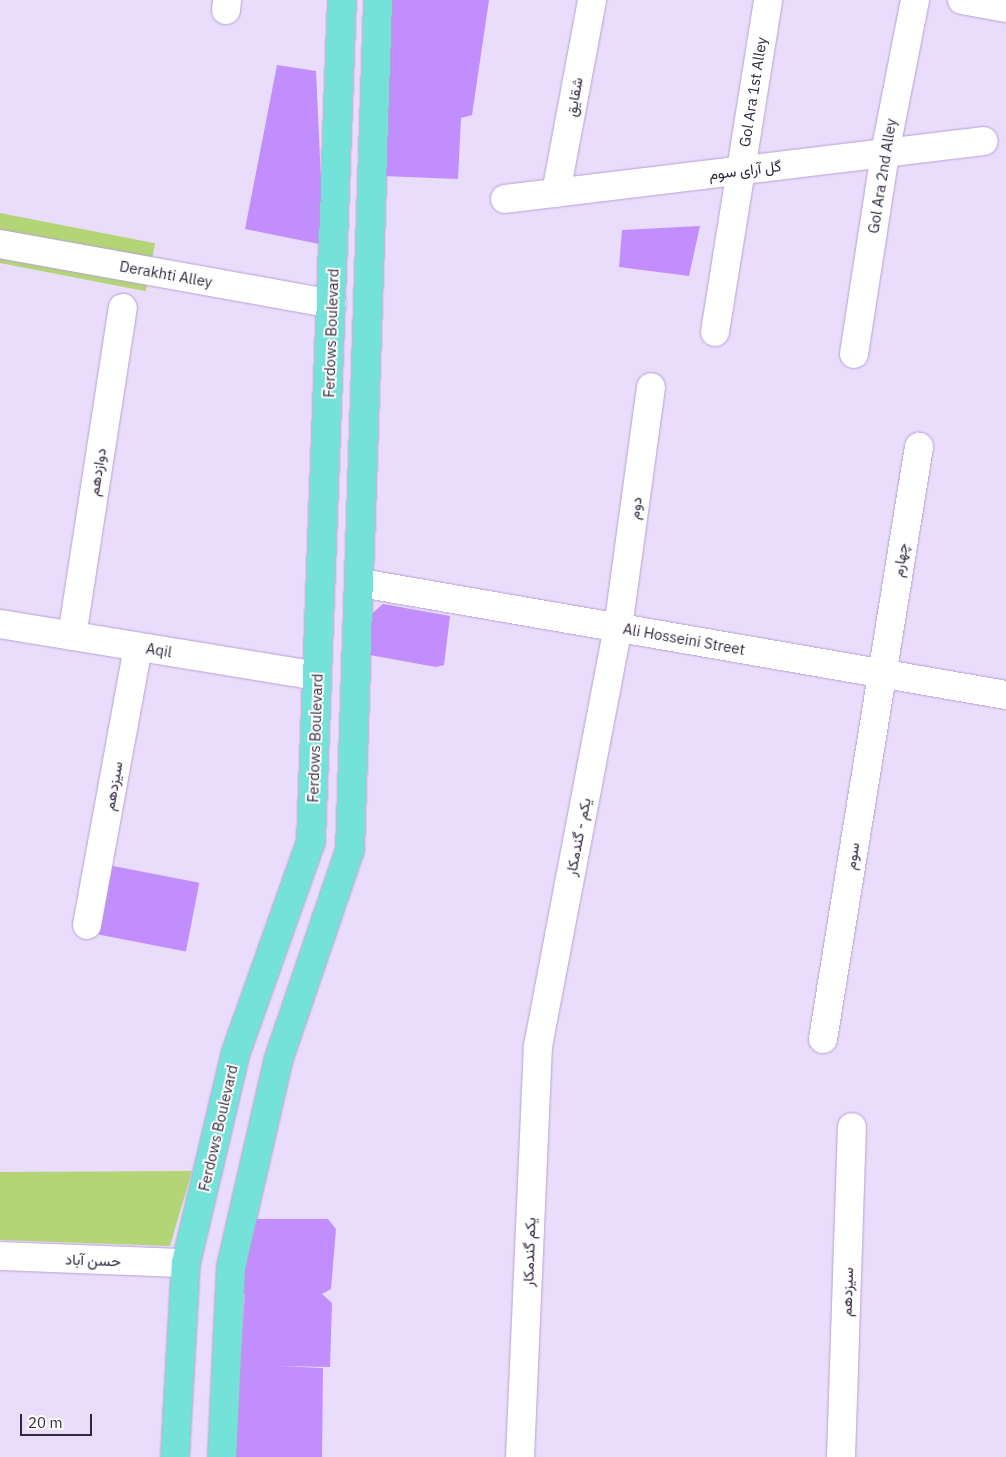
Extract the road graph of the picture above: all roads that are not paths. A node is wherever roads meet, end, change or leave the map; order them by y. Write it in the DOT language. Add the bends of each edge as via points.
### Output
graph roads {
  1 [pos="342,0"];
  2 [pos="378,0"];
  3 [pos="592,0"];
  4 [pos="768,0"];
  5 [pos="915,0"];
  6 [pos="962,0"];
  7 [pos="1006,8"];
  8 [pos="984,141"];
  9 [pos="885,153"];
  10 [pos="741,171"];
  11 [pos="556,193"];
  12 [pos="505,199"];
  13 [pos="0,244"];
  14 [pos="332,304"];
  15 [pos="123,308"];
  16 [pos="715,332"];
  17 [pos="854,354"];
  18 [pos="651,387"];
  19 [pos="919,447"];
  20 [pos="361,583"];
  21 [pos="0,624"];
  22 [pos="618,628"];
  23 [pos="72,636"];
  24 [pos="138,647"];
  25 [pos="882,673"];
  26 [pos="317,676"];
  27 [pos="1006,695"];
  28 [pos="87,925"];
  29 [pos="823,1039"];
  30 [pos="538,1046"];
  31 [pos="852,1127"];
  32 [pos="0,1256"];
  33 [pos="186,1263"];
  34 [pos="175,1457"];
  35 [pos="222,1457"];
  36 [pos="520,1457"];
  37 [pos="841,1457"];
  1 -- 14 [label="main road, Ferdows Boulevard"];
  2 -- 20 [label="main road"];
  3 -- 11 [label="street, شقایق"];
  4 -- 10 [label="street, Gol Ara 1st Alley"];
  5 -- 9 [label="street, Gol Ara 2nd Alley"];
  6 -- 7 [label="street"];
  8 -- 9 [label="street, گل آرای سوم"];
  9 -- 10 [label="street, گل آرای سوم"];
  9 -- 17 [label="street, Gol Ara 2nd Alley"];
  10 -- 11 [label="street, گل آرای سوم"];
  10 -- 16 [label="street, Gol Ara 1st Alley"];
  11 -- 12 [label="street, گل آرای سوم"];
  13 -- 14 [label="street, Derakhti Alley"];
  14 -- 26 [label="main road, Ferdows Boulevard"];
  15 -- 23 [label="street, دوازدهم"];
  18 -- 22 [label="street, دوم"];
  19 -- 25 [label="street, چهارم"];
  20 -- 22 [label="street, Ali Hosseini Street"];
  20 -- 35 [label="main road" via="350,850 278,1061 231,1267"];
  21 -- 23 [label="street, Aqil"];
  22 -- 25 [label="street, Ali Hosseini Street"];
  22 -- 30 [label="street, یکم - گندمکار"];
  23 -- 24 [label="street, Aqil"];
  24 -- 26 [label="street, Aqil"];
  24 -- 28 [label="street, سیزدهم"];
  25 -- 27 [label="street, Ali Hosseini Street"];
  25 -- 29 [label="street, سوم"];
  26 -- 33 [label="main road, Ferdows Boulevard" via="311,841 236,1052"];
  30 -- 36 [label="street, یکم گندمکار"];
  31 -- 37 [label="street, سیزدهم"];
  32 -- 33 [label="street, حسن آباد"];
  33 -- 34 [label="main road, Ferdows Boulevard"];
}
